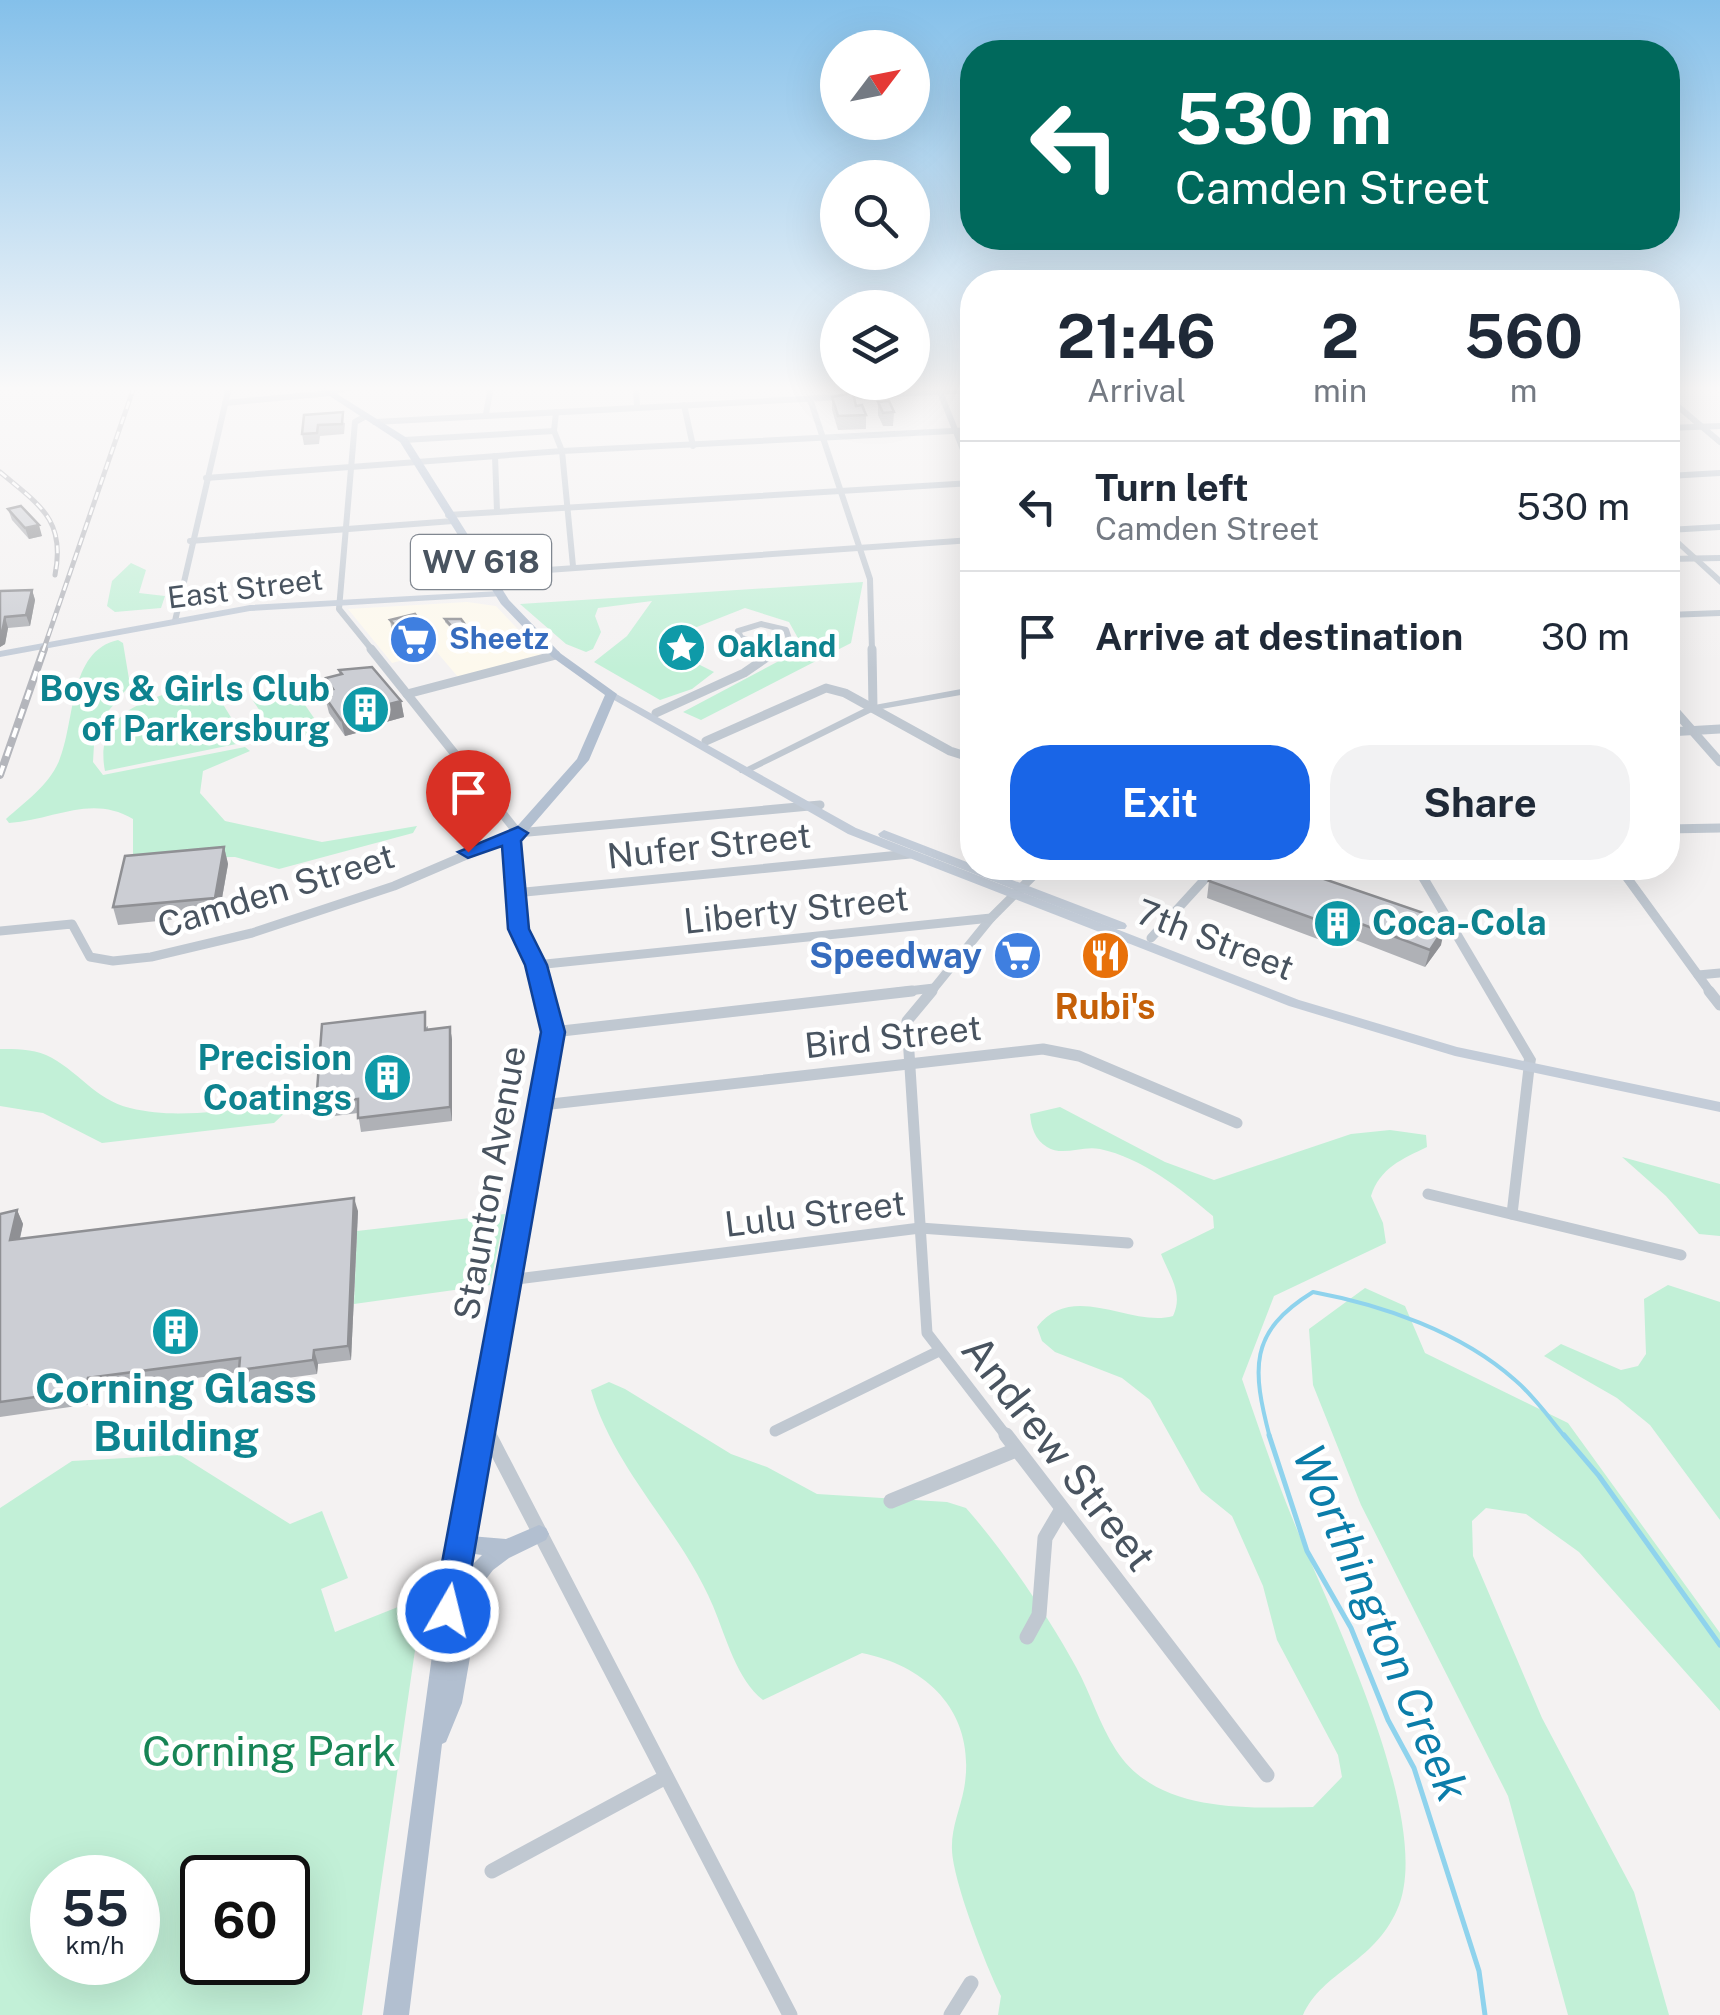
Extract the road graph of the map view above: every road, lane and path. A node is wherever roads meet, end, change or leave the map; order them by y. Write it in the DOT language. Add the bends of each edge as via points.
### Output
graph roads {
  1 [pos="205,481"];
  2 [pos="350,481"];
  3 [pos="427,481"];
  4 [pos="496,481"];
  5 [pos="564,481"];
  6 [pos="839,481"];
  7 [pos="960,484"];
  8 [pos="842,490"];
  9 [pos="566,507"];
  10 [pos="497,512"];
  11 [pos="450,518"];
  12 [pos="1720,527"];
  13 [pos="346,529"];
  14 [pos="1680,530"];
  15 [pos="190,541"];
  16 [pos="960,541"];
  17 [pos="1680,543"];
  18 [pos="860,547"];
  19 [pos="1694,558"];
  20 [pos="1720,558"];
  21 [pos="1680,559"];
  22 [pos="573,566"];
  23 [pos="490,574"];
  24 [pos="1720,582"];
  25 [pos="499,594"];
  26 [pos="338,604"];
  27 [pos="1720,613"];
  28 [pos="1680,615"];
  29 [pos="175,621"];
  30 [pos="781,648"];
  31 [pos="0,654"];
  32 [pos="556,655"];
  33 [pos="960,692"];
  34 [pos="407,694"];
  35 [pos="612,694"];
  36 [pos="873,708"];
  37 [pos="656,713"];
  38 [pos="1680,716"];
  39 [pos="1720,729"];
  40 [pos="1692,730"];
  41 [pos="1680,731"];
  42 [pos="706,742"];
  43 [pos="960,752"];
  44 [pos="1720,762"];
  45 [pos="748,769"];
  46 [pos="812,805"];
  47 [pos="1720,828"];
  48 [pos="1680,829"];
  49 [pos="518,833"];
  50 [pos="910,854"];
  51 [pos="960,867"];
  52 [pos="960,871"];
  53 [pos="984,880"];
  54 [pos="990,880"];
  55 [pos="1027,880"];
  56 [pos="1204,880"];
  57 [pos="1425,880"];
  58 [pos="1629,880"];
  59 [pos="1016,891"];
  60 [pos="515,893"];
  61 [pos="991,918"];
  62 [pos="1437,923"];
  63 [pos="1455,929"];
  64 [pos="0,931"];
  65 [pos="1151,938"];
  66 [pos="536,965"];
  67 [pos="1720,974"];
  68 [pos="1698,975"];
  69 [pos="934,988"];
  70 [pos="1720,1005"];
  71 [pos="553,1032"];
  72 [pos="911,1062"];
  73 [pos="1529,1064"];
  74 [pos="1720,1098"];
  75 [pos="542,1105"];
  76 [pos="1720,1107"];
  77 [pos="1237,1123"];
  78 [pos="1428,1194"];
  79 [pos="1512,1214"];
  80 [pos="920,1228"];
  81 [pos="1128,1243"];
  82 [pos="1681,1255"];
  83 [pos="509,1280"];
  84 [pos="939,1351"];
  85 [pos="482,1424"];
  86 [pos="775,1431"];
  87 [pos="1016,1450"];
  88 [pos="891,1501"];
  89 [pos="1062,1509"];
  90 [pos="539,1534"];
  91 [pos="459,1544"];
  92 [pos="506,1548"];
  93 [pos="1027,1637"];
  94 [pos="430,1753"];
  95 [pos="1268,1774"];
  96 [pos="666,1778"];
  97 [pos="492,1871"];
  98 [pos="971,1983"];
  99 [pos="396,2015"];
  100 [pos="790,2015"];
  101 [pos="951,2015"];
  1 -- 15 [label="street"];
  2 -- 13 [label="street"];
  3 -- 11 [label="main road, 7th Street / WV 618"];
  4 -- 10 [label="street"];
  5 -- 9 [label="street"];
  6 -- 8 [label="street"];
  7 -- 8 [label="street"];
  8 -- 9 [label="street"];
  8 -- 18 [label="street"];
  9 -- 10 [label="street"];
  9 -- 22 [label="street"];
  10 -- 11 [label="street"];
  11 -- 13 [label="street"];
  11 -- 23 [label="main road, 7th Street / WV 618"];
  12 -- 14 [label="street"];
  13 -- 15 [label="street"];
  13 -- 26 [label="street"];
  15 -- 29 [label="street"];
  16 -- 18 [label="street"];
  17 -- 19 [label="street"];
  18 -- 22 [label="street"];
  18 -- 36 [label="street" via="870,579"];
  19 -- 20 [label="street"];
  19 -- 21 [label="street"];
  19 -- 24 [label="street"];
  22 -- 23 [label="street"];
  23 -- 25 [label="main road, 7th Street / WV 618"];
  25 -- 26 [label="main road, East Street"];
  25 -- 32 [label="main road, 7th Street / WV 618"];
  26 -- 29 [label="main road, East Street" via="250,608"];
  26 -- 34 [label="street"];
  27 -- 28 [label="street"];
  29 -- 31 [label="main road, East Street"];
  30 -- 30 [label="street" via="789,639 775,625 738,631 746,640"];
  30 -- 37 [label="street"];
  32 -- 34 [label="street"];
  32 -- 35 [label="main road, 7th Street / WV 618"];
  33 -- 36 [label="street"];
  34 -- 49 [label="street"];
  35 -- 37 [label="main road, 7th Street / WV 618"];
  35 -- 45 [label="main road, 7th Street / WV 618"];
  35 -- 49 [label="main road" via="583,760"];
  36 -- 42 [label="street" via="826,688"];
  36 -- 43 [label="street"];
  36 -- 45 [label="street"];
  37 -- 42 [label="main road, 7th Street / WV 618"];
  38 -- 40 [label="street"];
  39 -- 40 [label="street"];
  40 -- 41 [label="street"];
  40 -- 44 [label="street"];
  42 -- 45 [label="main road, 7th Street / WV 618"];
  45 -- 46 [label="main road, 7th Street / WV 618"];
  46 -- 49 [label="street, Camden Street"];
  46 -- 50 [label="main road, 7th Street / WV 618"];
  46 -- 51 [label="main road, 7th Street / WV 618"];
  47 -- 48 [label="street"];
  49 -- 60 [label="main road, Staunton Avenue" via="511,841"];
  49 -- 64 [label="street, Camden Street" via="418,877 199,949 112,963 90,957 72,924"];
  50 -- 52 [label="main road, 7th Street / WV 618"];
  50 -- 60 [label="street, Nufer Street"];
  53 -- 59 [label="main road, 7th Street / WV 618"];
  54 -- 59 [label="main road, 7th Street / WV 618"];
  55 -- 59 [label="street"];
  56 -- 65 [label="street"];
  57 -- 63 [label="street"];
  58 -- 68 [label="street"];
  59 -- 61 [label="street"];
  59 -- 65 [label="main road, 7th Street / WV 618"];
  59 -- 73 [label="main road, 7th Street / WV 618" via="1320,1012"];
  60 -- 66 [label="main road, Staunton Avenue" via="518,929"];
  61 -- 66 [label="street, Liberty Street"];
  61 -- 69 [label="street, Andrew Street"];
  62 -- 63 [label="street"];
  63 -- 73 [label="street"];
  65 -- 73 [label="main road, 7th Street / WV 618" via="1380,1023"];
  66 -- 71 [label="main road, Staunton Avenue"];
  67 -- 68 [label="street"];
  68 -- 70 [label="street"];
  69 -- 71 [label="street"];
  69 -- 72 [label="street, Andrew Street" via="906,1021"];
  71 -- 75 [label="main road, Staunton Avenue"];
  72 -- 75 [label="street, Bird Street"];
  72 -- 77 [label="street, Bird Street" via="1056,1050"];
  72 -- 80 [label="street, Andrew Street"];
  73 -- 74 [label="main road, 7th Street / WV 618"];
  73 -- 76 [label="main road, 7th Street / WV 618"];
  73 -- 79 [label="street"];
  75 -- 83 [label="main road, Staunton Avenue"];
  78 -- 79 [label="street"];
  79 -- 82 [label="street"];
  80 -- 81 [label="street, Lulu Street"];
  80 -- 83 [label="street, Lulu Street"];
  80 -- 84 [label="street, Andrew Street" via="927,1332"];
  83 -- 85 [label="main road, Staunton Avenue"];
  84 -- 86 [label="street"];
  84 -- 87 [label="street, Andrew Street"];
  85 -- 90 [label="street"];
  85 -- 91 [label="main road, Staunton Avenue"];
  87 -- 88 [label="street"];
  87 -- 89 [label="street, Andrew Street"];
  89 -- 93 [label="street" via="1044,1538 1039,1615"];
  89 -- 95 [label="street, Andrew Street"];
  90 -- 92 [label="main road"];
  90 -- 96 [label="street"];
  91 -- 92 [label="main road"];
  91 -- 94 [label="main road, Staunton Avenue"];
  92 -- 94 [label="main road" via="473,1580 451,1704"];
  94 -- 99 [label="main road, Staunton Avenue"];
  96 -- 97 [label="street"];
  96 -- 100 [label="street"];
  98 -- 101 [label="street"];
}
